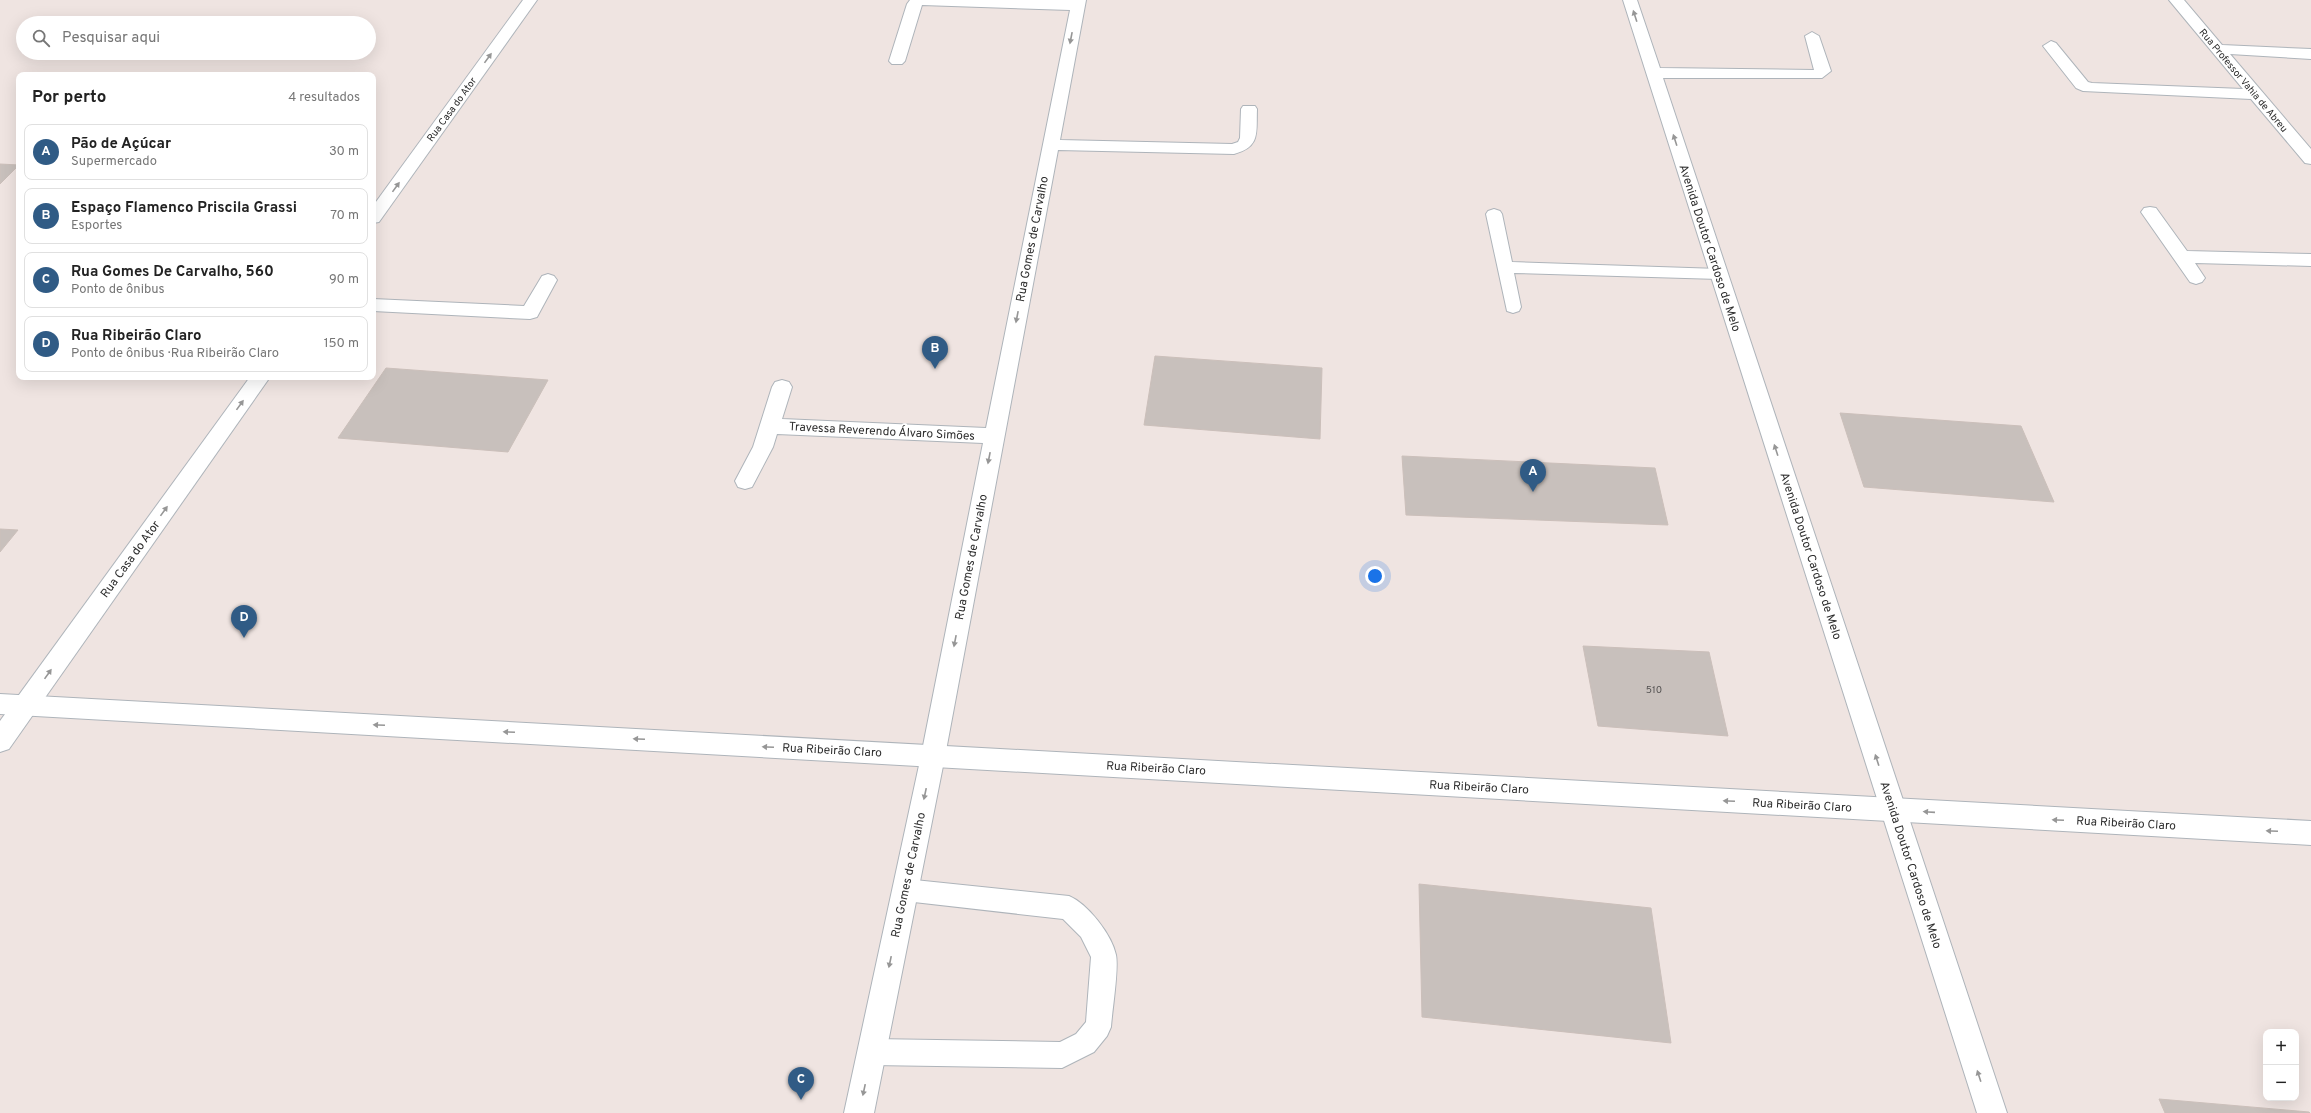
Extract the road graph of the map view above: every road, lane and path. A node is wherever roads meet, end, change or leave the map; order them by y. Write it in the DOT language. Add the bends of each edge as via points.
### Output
graph roads {
  1 [pos="530,0"];
  2 [pos="1630,0"];
  3 [pos="2176,0"];
  4 [pos="1078,3"];
  5 [pos="1812,36"];
  6 [pos="2051,46"];
  7 [pos="2218,49"];
  8 [pos="2311,54"];
  9 [pos="898,61"];
  10 [pos="1653,73"];
  11 [pos="2256,94"];
  12 [pos="1249,109"];
  13 [pos="1050,145"];
  14 [pos="2311,160"];
  15 [pos="2150,212"];
  16 [pos="376,214"];
  17 [pos="1494,214"];
  18 [pos="2181,257"];
  19 [pos="2311,260"];
  20 [pos="1505,267"];
  21 [pos="1719,274"];
  22 [pos="2196,278"];
  23 [pos="548,280"];
  24 [pos="376,305"];
  25 [pos="1513,307"];
  26 [pos="258,380"];
  27 [pos="782,387"];
  28 [pos="770,426"];
  29 [pos="993,436"];
  30 [pos="745,481"];
  31 [pos="0,704"];
  32 [pos="26,705"];
  33 [pos="0,741"];
  34 [pos="933,756"];
  35 [pos="1894,810"];
  36 [pos="2311,833"];
  37 [pos="905,890"];
  38 [pos="872,1052"];
  39 [pos="860,1113"];
  40 [pos="1992,1113"];
  16 -- 1 [label="street, Rua Casa do Ator, one-way"];
  10 -- 2 [label="street, Avenida Doutor Cardoso de Melo, one-way"];
  3 -- 7 [label="street, Rua Professor Vahia de Abreu"];
  4 -- 9 [label="street" via="919,2 914,4"];
  4 -- 13 [label="street, Rua Gomes de Carvalho, one-way"];
  5 -- 10 [label="street" via="1823,71 1817,75"];
  6 -- 11 [label="street" via="2082,85 2089,88"];
  7 -- 8 [label="street"];
  7 -- 11 [label="street, Rua Professor Vahia de Abreu"];
  21 -- 10 [label="street, Avenida Doutor Cardoso de Melo, one-way"];
  11 -- 14 [label="street, Rua Professor Vahia de Abreu"];
  12 -- 13 [label="street" via="1248,138 1244,145 1234,149"];
  13 -- 29 [label="street, Rua Gomes de Carvalho, one-way"];
  15 -- 18 [label="street"];
  17 -- 20 [label="lane"];
  18 -- 19 [label="street"];
  18 -- 22 [label="street"];
  20 -- 21 [label="lane"];
  20 -- 25 [label="lane"];
  35 -- 21 [label="street, Avenida Doutor Cardoso de Melo, one-way"];
  23 -- 24 [label="street" via="530,313"];
  32 -- 26 [label="street, Rua Casa do Ator, one-way"];
  27 -- 28 [label="street, Travessa Reverendo Álvaro Simões"];
  28 -- 29 [label="street, Travessa Reverendo Álvaro Simões"];
  28 -- 30 [label="street, Travessa Reverendo Álvaro Simões"];
  29 -- 34 [label="street, Rua Gomes de Carvalho, one-way"];
  31 -- 32 [label="street, Rua Ribeirão Claro"];
  32 -- 33 [label="street, Rua Casa do Ator"];
  34 -- 32 [label="street, Rua Ribeirão Claro, one-way"];
  35 -- 34 [label="street, Rua Ribeirão Claro, one-way"];
  34 -- 37 [label="street, Rua Gomes de Carvalho, one-way"];
  36 -- 35 [label="street, Rua Ribeirão Claro, one-way"];
  40 -- 35 [label="street, Avenida Doutor Cardoso de Melo, one-way"];
  37 -- 38 [label="street, Rua Gomes de Carvalho, one-way"];
  37 -- 38 [label="lane" via="1068,908 1090,929 1104,956 1098,1027 1085,1043 1062,1054"];
  38 -- 39 [label="street, Rua Gomes de Carvalho, one-way"];
}
